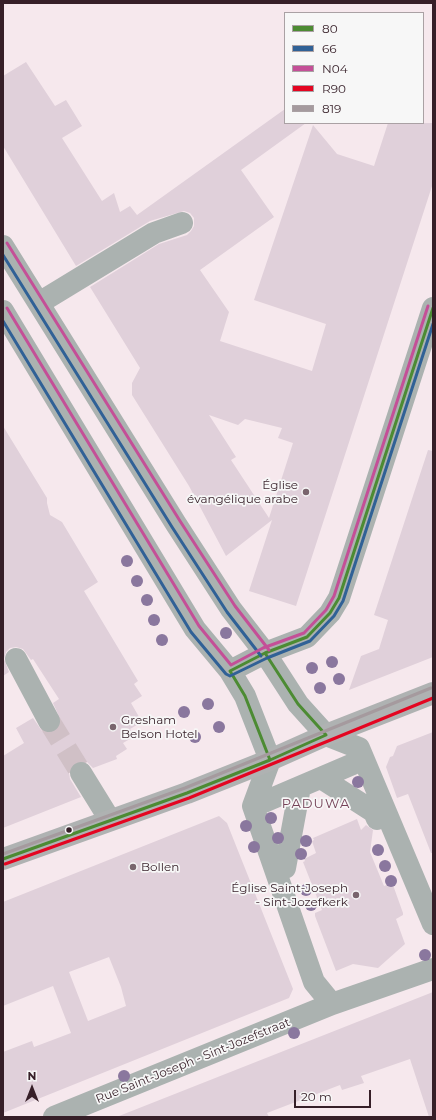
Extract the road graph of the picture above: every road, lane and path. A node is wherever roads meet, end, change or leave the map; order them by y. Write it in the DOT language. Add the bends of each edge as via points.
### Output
graph roads {
  1 [pos="182,223"];
  2 [pos="3,246"];
  3 [pos="433,308"];
  4 [pos="42,309"];
  5 [pos="3,311"];
  6 [pos="17,333"];
  7 [pos="265,653"];
  8 [pos="16,659"];
  9 [pos="230,671"];
  10 [pos="433,693"];
  11 [pos="49,721"];
  12 [pos="326,735"];
  13 [pos="270,760"];
  14 [pos="353,764"];
  15 [pos="81,773"];
  16 [pos="321,778"];
  17 [pos="300,787"];
  18 [pos="264,802"];
  19 [pos="377,819"];
  20 [pos="110,820"];
  21 [pos="3,859"];
  22 [pos="285,868"];
  23 [pos="433,924"];
  24 [pos="433,969"];
  25 [pos="332,1004"];
  26 [pos="54,1117"];
  1 -- 4 [label="street" via="154,233"];
  2 -- 4 [label="street"];
  3 -- 7 [label="street" via="339,598 330,614 307,637"];
  4 -- 6 [label="street"];
  4 -- 7 [label="street" via="231,609"];
  5 -- 6 [label="street"];
  6 -- 9 [label="street" via="195,629"];
  7 -- 9 [label="street"];
  7 -- 12 [label="street" via="298,704"];
  8 -- 11 [label="street"];
  9 -- 13 [label="street" via="245,696"];
  10 -- 12 [label="main road"];
  12 -- 13 [label="main road"];
  12 -- 23 [label="street" via="359,748"];
  13 -- 20 [label="main road"];
  13 -- 25 [label="street" via="253,806 314,982"];
  14 -- 16 [label="street"];
  15 -- 20 [label="street"];
  16 -- 17 [label="street"];
  16 -- 19 [label="street" via="374,812"];
  17 -- 18 [label="street"];
  17 -- 22 [label="street"];
  20 -- 21 [label="main road"];
  24 -- 25 [label="street, Rue Saint-Joseph - Sint-Jozefstraat"];
  25 -- 26 [label="street, Rue Saint-Joseph - Sint-Jozefstraat"];
}
